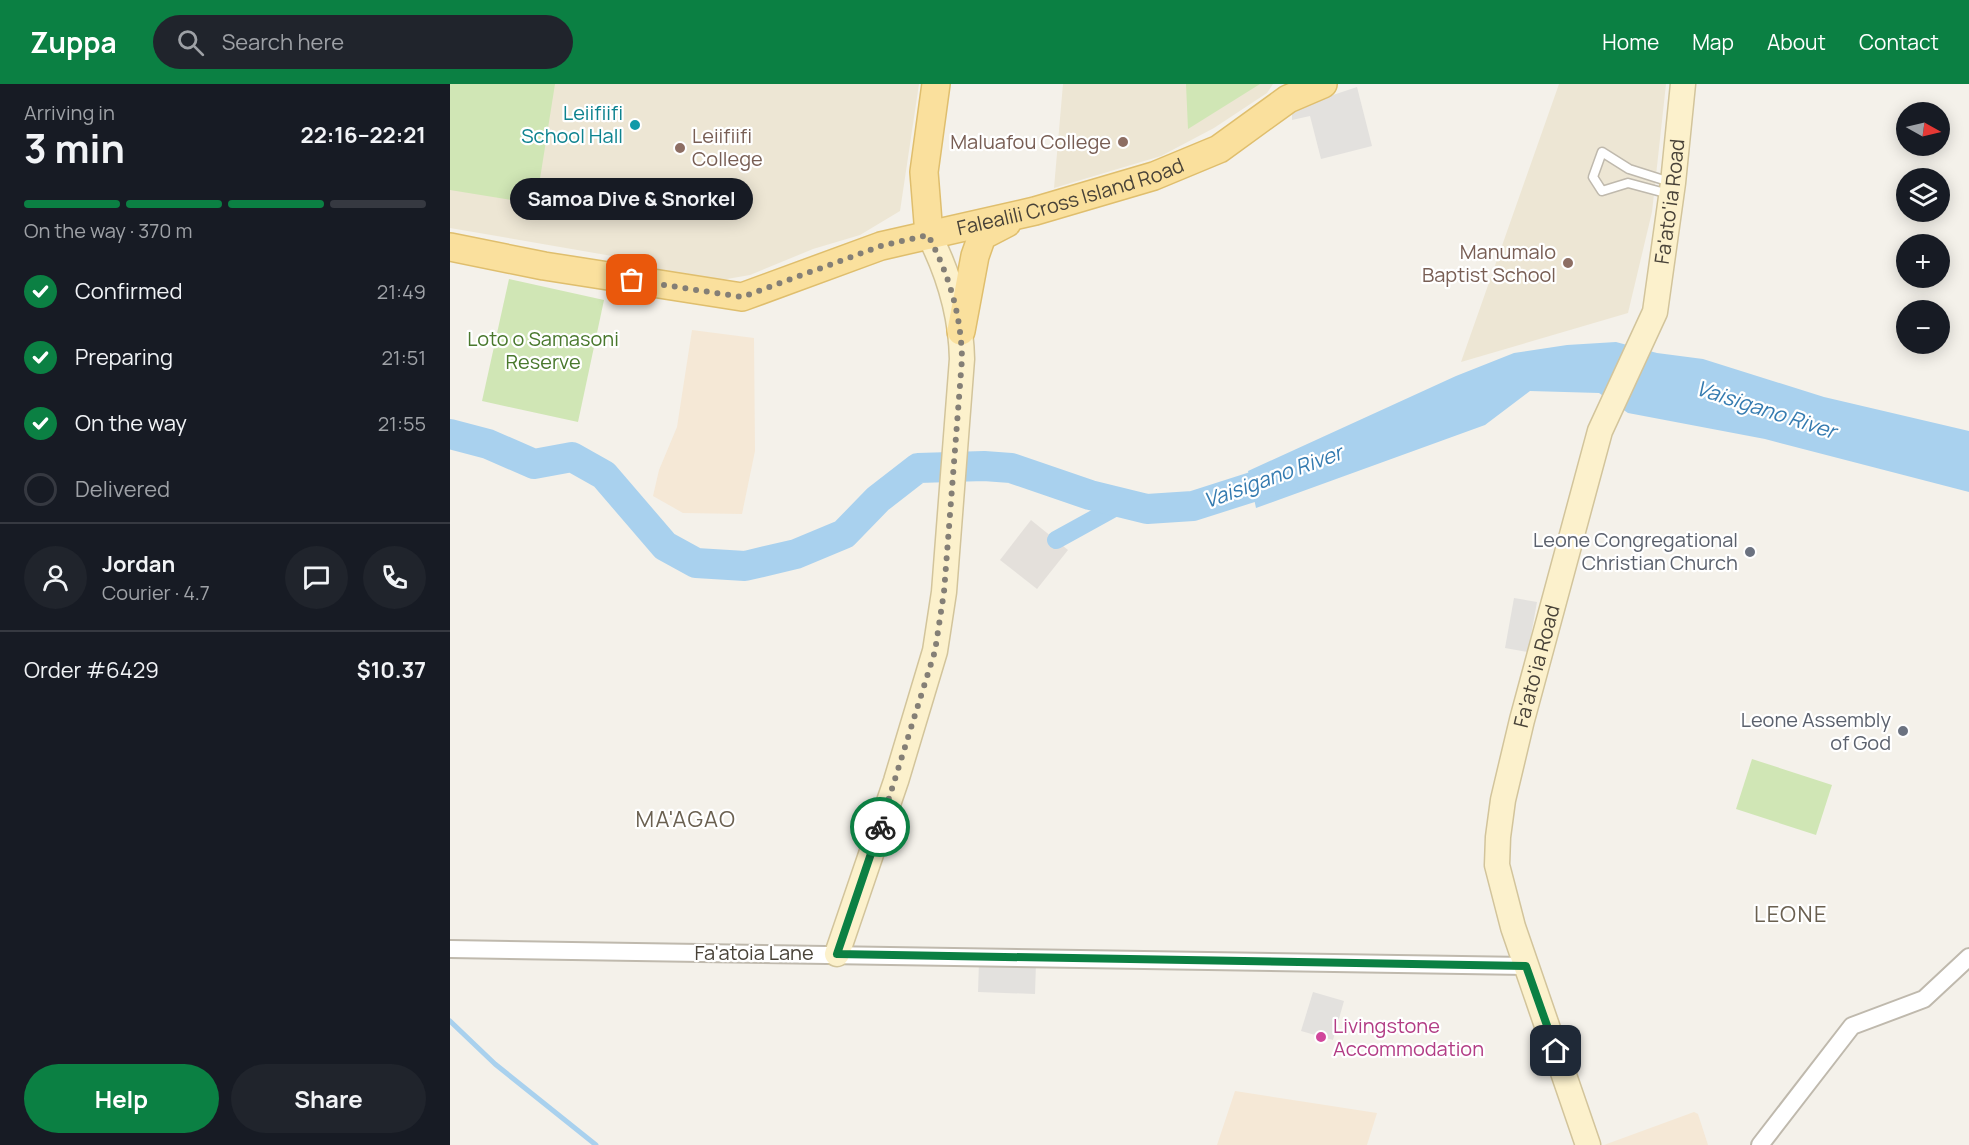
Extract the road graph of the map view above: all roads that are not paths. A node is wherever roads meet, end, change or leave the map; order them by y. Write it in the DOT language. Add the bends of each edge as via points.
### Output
graph roads {
  1 [pos="936,84"];
  2 [pos="1323,84"];
  3 [pos="1683,84"];
  4 [pos="1672,189"];
  5 [pos="1035,211"];
  6 [pos="928,235"];
  7 [pos="450,247"];
  8 [pos="962,331"];
  9 [pos="450,950"];
  10 [pos="837,954"];
  11 [pos="1969,957"];
  12 [pos="1526,966"];
  13 [pos="1588,1145"];
  14 [pos="1760,1145"];
  1 -- 6 [label="main road" via="924,172"];
  2 -- 5 [label="main road, Falealili Cross Island Road" via="1288,99 1219,148 1154,176"];
  3 -- 4 [label="main road, Fa'ato'ia Road"];
  4 -- 4 [label="lane" via="1602,152 1593,177 1602,191 1628,183"];
  4 -- 12 [label="main road, Fa'ato'ia Road" via="1655,312 1604,421 1553,600 1503,800 1497,865"];
  5 -- 6 [label="main road, Falealili Cross Island Road"];
  5 -- 8 [label="main road" via="982,236"];
  6 -- 7 [label="main road, Falealili Cross Island Road" via="881,246 742,297"];
  6 -- 8 [label="main road" via="952,290"];
  8 -- 10 [label="main road" via="944,592 935,651"];
  9 -- 10 [label="street, Fa'atoia Lane"];
  10 -- 12 [label="street, Fa'atoia Lane"];
  11 -- 14 [label="street" via="1924,999 1852,1026"];
  12 -- 13 [label="main road, Fa'ato'ia Road"];
}
